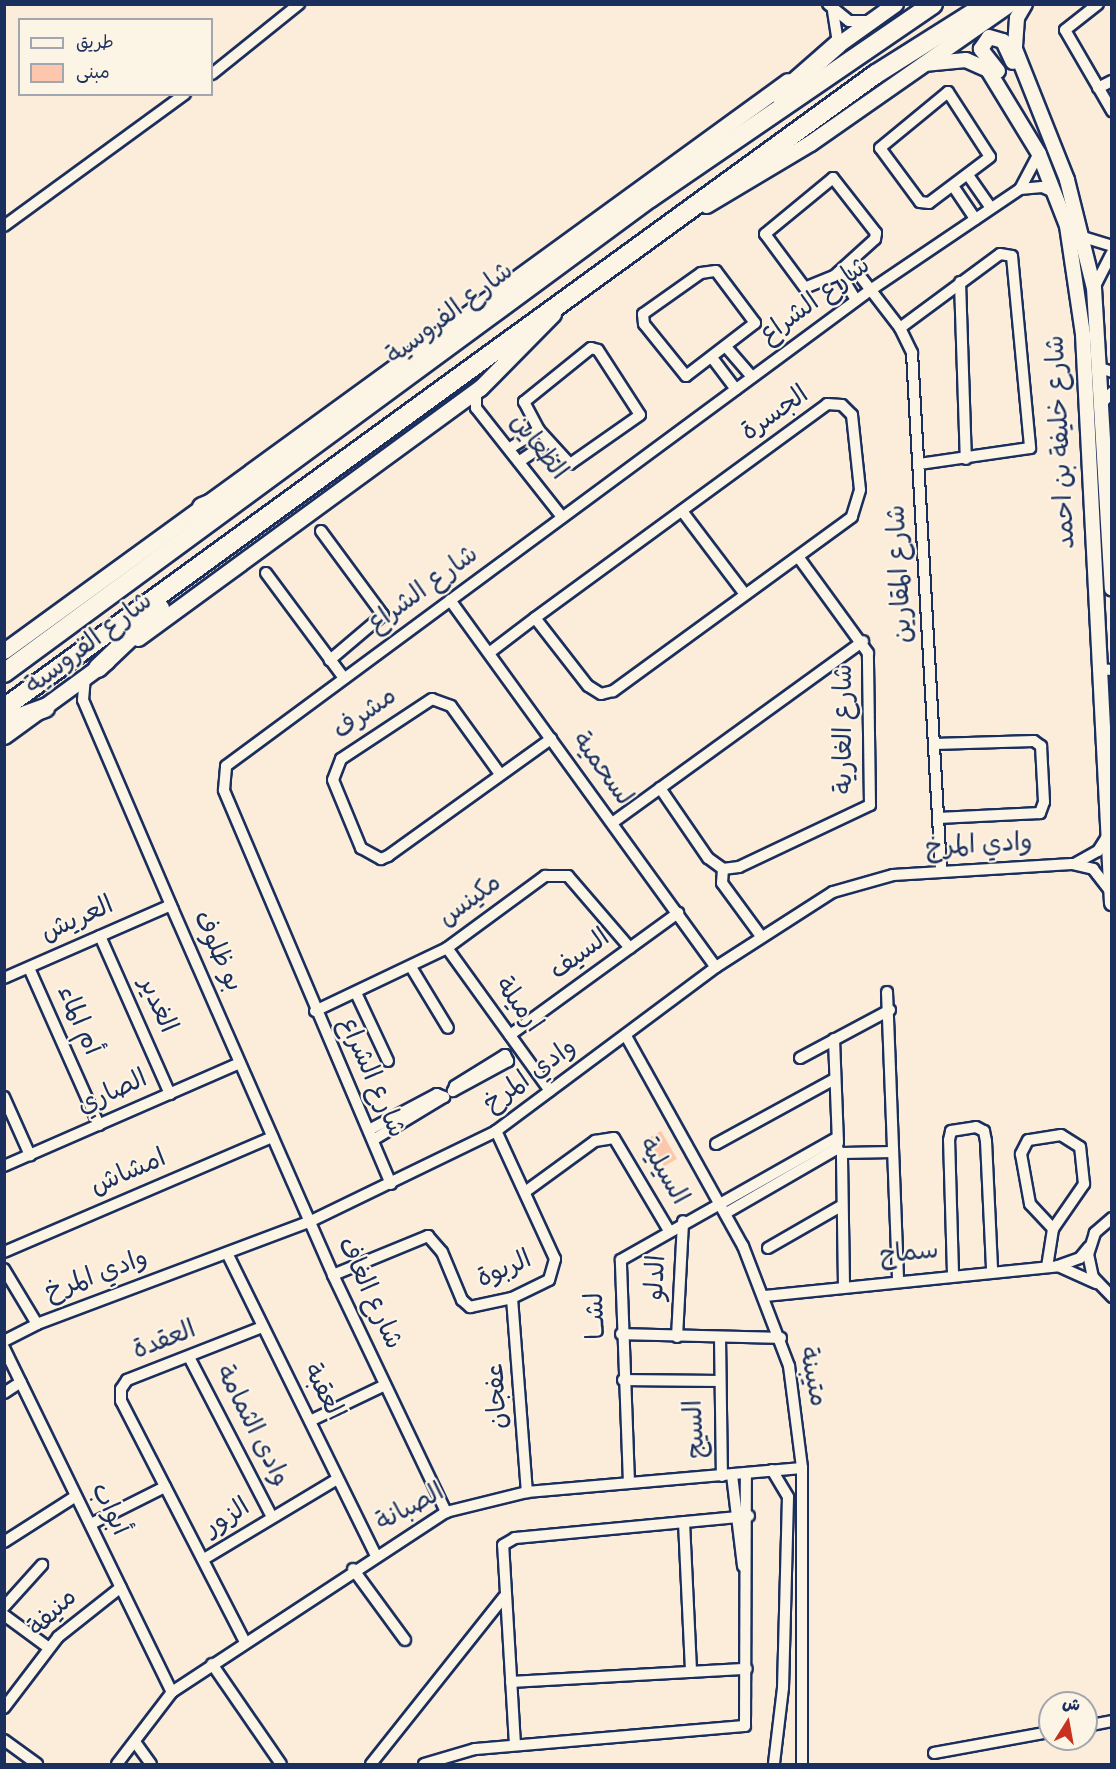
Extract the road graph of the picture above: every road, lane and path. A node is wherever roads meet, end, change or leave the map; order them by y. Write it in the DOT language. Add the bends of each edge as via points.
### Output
graph roads {
  1 [pos="299,4"];
  2 [pos="895,4"];
  3 [pos="933,4"];
  4 [pos="987,4"];
  5 [pos="1009,4"];
  6 [pos="1025,4"];
  7 [pos="1098,4"];
  8 [pos="830,6"];
  9 [pos="870,21"];
  10 [pos="838,44"];
  11 [pos="919,65"];
  12 [pos="213,73"];
  13 [pos="1112,81"];
  14 [pos="1098,88"];
  15 [pos="1034,90"];
  16 [pos="182,96"];
  17 [pos="1012,106"];
  18 [pos="1112,111"];
  19 [pos="1039,154"];
  20 [pos="705,158"];
  21 [pos="968,175"];
  22 [pos="953,186"];
  23 [pos="1020,189"];
  24 [pos="1056,193"];
  25 [pos="992,208"];
  26 [pos="680,219"];
  27 [pos="975,219"];
  28 [pos="4,226"];
  29 [pos="1083,237"];
  30 [pos="1112,246"];
  31 [pos="1112,253"];
  32 [pos="850,263"];
  33 [pos="839,272"];
  34 [pos="960,282"];
  35 [pos="1094,288"];
  36 [pos="869,291"];
  37 [pos="567,298"];
  38 [pos="856,300"];
  39 [pos="898,325"];
  40 [pos="727,348"];
  41 [pos="713,359"];
  42 [pos="1106,370"];
  43 [pos="752,377"];
  44 [pos="736,389"];
  45 [pos="476,391"];
  46 [pos="1112,392"];
  47 [pos="1101,404"];
  48 [pos="455,406"];
  49 [pos="372,407"];
  50 [pos="476,408"];
  51 [pos="538,430"];
  52 [pos="548,442"];
  53 [pos="510,448"];
  54 [pos="966,459"];
  55 [pos="520,461"];
  56 [pos="919,461"];
  57 [pos="202,507"];
  58 [pos="682,511"];
  59 [pos="562,517"];
  60 [pos="321,531"];
  61 [pos="230,544"];
  62 [pos="799,558"];
  63 [pos="266,573"];
  64 [pos="1112,588"];
  65 [pos="744,593"];
  66 [pos="450,600"];
  67 [pos="535,618"];
  68 [pos="74,622"];
  69 [pos="863,640"];
  70 [pos="4,651"];
  71 [pos="489,653"];
  72 [pos="330,660"];
  73 [pos="4,663"];
  74 [pos="1105,664"];
  75 [pos="92,672"];
  76 [pos="4,673"];
  77 [pos="344,678"];
  78 [pos="59,695"];
  79 [pos="83,700"];
  80 [pos="4,708"];
  81 [pos="45,708"];
  82 [pos="4,723"];
  83 [pos="4,736"];
  84 [pos="550,739"];
  85 [pos="934,744"];
  86 [pos="500,774"];
  87 [pos="660,788"];
  88 [pos="938,818"];
  89 [pos="612,823"];
  90 [pos="1108,835"];
  91 [pos="1072,864"];
  92 [pos="723,869"];
  93 [pos="941,870"];
  94 [pos="1111,895"];
  95 [pos="1112,903"];
  96 [pos="171,905"];
  97 [pos="678,913"];
  98 [pos="100,936"];
  99 [pos="761,936"];
  100 [pos="447,948"];
  101 [pos="630,948"];
  102 [pos="411,967"];
  103 [pos="716,967"];
  104 [pos="29,968"];
  105 [pos="4,978"];
  106 [pos="887,992"];
  107 [pos="356,993"];
  108 [pos="890,1010"];
  109 [pos="315,1011"];
  110 [pos="448,1028"];
  111 [pos="510,1035"];
  112 [pos="626,1036"];
  113 [pos="834,1039"];
  114 [pos="519,1047"];
  115 [pos="800,1058"];
  116 [pos="388,1061"];
  117 [pos="240,1063"];
  118 [pos="472,1079"];
  119 [pos="834,1080"];
  120 [pos="550,1091"];
  121 [pos="170,1094"];
  122 [pos="4,1097"];
  123 [pos="422,1108"];
  124 [pos="99,1125"];
  125 [pos="496,1131"];
  126 [pos="371,1135"];
  127 [pos="272,1137"];
  128 [pos="716,1144"];
  129 [pos="839,1147"];
  130 [pos="893,1152"];
  131 [pos="30,1155"];
  132 [pos="4,1166"];
  133 [pos="392,1184"];
  134 [pos="525,1192"];
  135 [pos="841,1206"];
  136 [pos="722,1208"];
  137 [pos="1112,1218"];
  138 [pos="683,1221"];
  139 [pos="309,1222"];
  140 [pos="668,1229"];
  141 [pos="1053,1229"];
  142 [pos="1089,1247"];
  143 [pos="768,1248"];
  144 [pos="4,1252"];
  145 [pos="227,1253"];
  146 [pos="1053,1266"];
  147 [pos="4,1269"];
  148 [pos="992,1270"];
  149 [pos="953,1274"];
  150 [pos="333,1275"];
  151 [pos="898,1278"];
  152 [pos="1096,1284"];
  153 [pos="844,1285"];
  154 [pos="765,1296"];
  155 [pos="1112,1297"];
  156 [pos="512,1298"];
  157 [pos="37,1324"];
  158 [pos="262,1327"];
  159 [pos="621,1334"];
  160 [pos="677,1337"];
  161 [pos="720,1337"];
  162 [pos="781,1338"];
  163 [pos="4,1341"];
  164 [pos="4,1348"];
  165 [pos="189,1357"];
  166 [pos="623,1380"];
  167 [pos="717,1381"];
  168 [pos="21,1382"];
  169 [pos="385,1385"];
  170 [pos="4,1393"];
  171 [pos="312,1420"];
  172 [pos="802,1468"];
  173 [pos="772,1470"];
  174 [pos="746,1473"];
  175 [pos="727,1475"];
  176 [pos="337,1479"];
  177 [pos="629,1483"];
  178 [pos="165,1486"];
  179 [pos="527,1492"];
  180 [pos="76,1496"];
  181 [pos="446,1512"];
  182 [pos="749,1516"];
  183 [pos="272,1517"];
  184 [pos="735,1517"];
  185 [pos="684,1522"];
  186 [pos="91,1524"];
  187 [pos="4,1542"];
  188 [pos="375,1554"];
  189 [pos="204,1559"];
  190 [pos="42,1565"];
  191 [pos="353,1569"];
  192 [pos="121,1587"];
  193 [pos="746,1587"];
  194 [pos="504,1597"];
  195 [pos="4,1607"];
  196 [pos="4,1616"];
  197 [pos="405,1640"];
  198 [pos="245,1642"];
  199 [pos="50,1648"];
  200 [pos="212,1664"];
  201 [pos="747,1669"];
  202 [pos="691,1672"];
  203 [pos="511,1682"];
  204 [pos="172,1692"];
  205 [pos="4,1708"];
  206 [pos="1038,1734"];
  207 [pos="4,1740"];
  208 [pos="135,1742"];
  209 [pos="515,1745"];
  210 [pos="934,1753"];
  211 [pos="37,1764"];
  212 [pos="117,1764"];
  213 [pos="151,1764"];
  214 [pos="281,1764"];
  215 [pos="371,1764"];
  216 [pos="424,1764"];
  217 [pos="774,1764"];
  218 [pos="802,1764"];
  1 -- 12 [label="street"];
  2 -- 9 [label="main road, شارع الفروسية"];
  3 -- 20 [label="highway, شارع الفروسية"];
  4 -- 26 [label="highway, شارع الفروسية" via="876,74"];
  5 -- 11 [label="main road, شارع الفروسية"];
  6 -- 15 [label="street, شارع خليفة بن احمد" via="1014,42"];
  7 -- 14 [label="street" via="1065,30"];
  8 -- 9 [label="street" via="849,21"];
  8 -- 10 [label="street"];
  9 -- 10 [label="main road, شارع الفروسية"];
  10 -- 20 [label="highway"];
  10 -- 57 [label="main road, شارع الفروسية"];
  11 -- 17 [label="street, شارع خليفة بن احمد" via="966,60 988,69"];
  11 -- 26 [label="main road, شارع الفروسية" via="787,158"];
  13 -- 14 [label="street"];
  14 -- 18 [label="street"];
  15 -- 17 [label="street" via="1000,38 984,40 983,54 1006,81"];
  15 -- 29 [label="street, شارع خليفة بن احمد"];
  16 -- 28 [label="street"];
  17 -- 19 [label="street, شارع خليفة بن احمد"];
  19 -- 23 [label="street, شارع الشراع"];
  19 -- 24 [label="street, شارع خليفة بن احمد"];
  20 -- 49 [label="highway, شارع الفروسية"];
  21 -- 22 [label="street"];
  21 -- 22 [label="street" via="985,163 989,150 948,92 880,148 915,200 929,203"];
  21 -- 25 [label="street"];
  22 -- 27 [label="street"];
  23 -- 24 [label="street" via="1035,186"];
  23 -- 25 [label="street, شارع الشراع"];
  24 -- 74 [label="street, شارع خليفة بن احمد" via="1071,247 1083,335"];
  25 -- 27 [label="street, شارع الشراع"];
  26 -- 37 [label="highway, شارع الفروسية"];
  27 -- 36 [label="street, شارع الشراع"];
  29 -- 30 [label="street"];
  29 -- 35 [label="street, شارع خليفة بن احمد"];
  31 -- 35 [label="street"];
  32 -- 33 [label="street"];
  32 -- 33 [label="street" via="872,245 876,232 833,178 765,234 800,286 814,288"];
  32 -- 36 [label="street, شارع المقارين"];
  33 -- 38 [label="street"];
  34 -- 39 [label="street"];
  34 -- 54 [label="street"];
  34 -- 54 [label="street" via="1000,254 1014,260 1031,439 1028,452"];
  35 -- 42 [label="street, شارع خليفة بن احمد"];
  36 -- 38 [label="street, شارع الشراع"];
  36 -- 39 [label="street, شارع المقارين"];
  37 -- 45 [label="main road, شارع الفروسية" via="506,368"];
  37 -- 61 [label="highway, شارع الفروسية"];
  38 -- 43 [label="street, شارع الشراع"];
  39 -- 56 [label="street, شارع المقارين" via="913,360"];
  40 -- 41 [label="street"];
  40 -- 41 [label="street" via="751,330 756,318 716,271 701,273 643,314 680,374 693,374"];
  40 -- 43 [label="street"];
  41 -- 44 [label="street"];
  42 -- 47 [label="street, شارع خليفة بن احمد"];
  43 -- 44 [label="street, شارع الشراع"];
  44 -- 59 [label="street, شارع الشراع"];
  45 -- 48 [label="main road, شارع الفروسية"];
  45 -- 50 [label="street, الظعاين"];
  46 -- 47 [label="street"];
  47 -- 64 [label="street, شارع خليفة بن احمد"];
  48 -- 50 [label="street, الظعاين"];
  48 -- 75 [label="main road, شارع الفروسية"];
  49 -- 57 [label="highway" via="340,422 239,492"];
  49 -- 68 [label="highway, شارع الفروسية"];
  50 -- 53 [label="street, الظعاين"];
  51 -- 52 [label="street"];
  51 -- 52 [label="street" via="524,407 526,398 585,351 598,350 640,410 639,418 574,464"];
  51 -- 53 [label="street"];
  52 -- 55 [label="street"];
  53 -- 55 [label="street, الظعاين"];
  54 -- 56 [label="street"];
  55 -- 59 [label="street, الظعاين"];
  56 -- 85 [label="street, شارع المقارين"];
  57 -- 70 [label="main road, شارع الفروسية"];
  58 -- 62 [label="street, الجسرة" via="827,404 842,405 852,415 858,504 852,517"];
  58 -- 65 [label="street"];
  58 -- 67 [label="street, الجسرة"];
  59 -- 66 [label="street, شارع الشراع"];
  60 -- 72 [label="street" via="383,615"];
  61 -- 75 [label="highway"];
  61 -- 80 [label="highway, شارع الفروسية"];
  62 -- 65 [label="street, الجسرة"];
  62 -- 69 [label="street"];
  63 -- 72 [label="street"];
  65 -- 67 [label="street, الجسرة" via="613,691 601,694 588,687"];
  66 -- 71 [label="street, لسحمية"];
  66 -- 77 [label="street, شارع الشراع"];
  67 -- 71 [label="street, الجسرة"];
  68 -- 73 [label="highway"];
  68 -- 76 [label="highway, شارع الفروسية"];
  69 -- 87 [label="street, شارع الغارية"];
  69 -- 92 [label="street, شارع الغارية" via="870,805 739,867"];
  71 -- 84 [label="street, لسحمية"];
  72 -- 77 [label="street"];
  74 -- 90 [label="street, شارع خليفة بن احمد"];
  75 -- 78 [label="main road, شارع الفروسية"];
  75 -- 79 [label="street, بو ظلوف"];
  77 -- 109 [label="street, شارع الشراع" via="222,773"];
  78 -- 79 [label="street"];
  78 -- 81 [label="main road, شارع الفروسية"];
  79 -- 96 [label="street, بو ظلوف"];
  81 -- 82 [label="highway"];
  81 -- 83 [label="main road, شارع الفروسية"];
  84 -- 86 [label="street, مشرف"];
  84 -- 89 [label="street, لسحمية"];
  85 -- 88 [label="street, شارع المقارين"];
  85 -- 88 [label="street" via="1034,741 1041,746 1044,802 1040,813"];
  86 -- 86 [label="street, مشرف" via="451,706 432,699 341,759 333,780 361,848 381,858"];
  87 -- 89 [label="street, شارع الغارية"];
  87 -- 92 [label="street" via="708,858"];
  88 -- 93 [label="street, شارع المقارين"];
  89 -- 97 [label="street, لسحمية"];
  90 -- 91 [label="street, وادي المرخ" via="1098,851"];
  90 -- 94 [label="street, شارع خليفة بن احمد"];
  91 -- 93 [label="street, وادي المرخ"];
  91 -- 94 [label="street, وادي المرخ" via="1093,869"];
  92 -- 99 [label="street" via="723,883"];
  93 -- 99 [label="street, وادي المرخ" via="842,888"];
  94 -- 95 [label="street, شارع خليفة بن احمد"];
  96 -- 98 [label="street, العريش"];
  96 -- 117 [label="street, بو ظلوف"];
  97 -- 101 [label="street, السيف"];
  97 -- 103 [label="street, لسحمية"];
  98 -- 104 [label="street, العريش"];
  98 -- 121 [label="street, الغدير"];
  99 -- 103 [label="street, وادي المرخ"];
  100 -- 101 [label="street, مكينس" via="545,876 559,874 568,876"];
  100 -- 102 [label="street, مكينس"];
  100 -- 111 [label="street, ارميلة"];
  101 -- 111 [label="street, السيف"];
  102 -- 107 [label="street, مكينس"];
  102 -- 110 [label="street"];
  103 -- 112 [label="street, وادي المرخ"];
  104 -- 105 [label="street, العريش"];
  104 -- 124 [label="street, أم الماء"];
  106 -- 108 [label="street"];
  107 -- 109 [label="street, مكينس"];
  107 -- 116 [label="street"];
  108 -- 113 [label="street"];
  108 -- 130 [label="street"];
  109 -- 126 [label="street, شارع الشراع"];
  111 -- 114 [label="street, ارميلة"];
  112 -- 120 [label="street, وادي المرخ"];
  112 -- 136 [label="street, متيبنة"];
  113 -- 115 [label="street"];
  113 -- 119 [label="street"];
  114 -- 118 [label="street"];
  114 -- 120 [label="street, ارميلة"];
  117 -- 121 [label="street, الصاري"];
  117 -- 127 [label="street, بو ظلوف"];
  119 -- 128 [label="street"];
  119 -- 129 [label="street"];
  120 -- 125 [label="street, وادي المرخ"];
  121 -- 124 [label="street, الصاري"];
  122 -- 131 [label="street"];
  123 -- 126 [label="street"];
  124 -- 131 [label="street, الصاري"];
  125 -- 133 [label="street, وادي المرخ"];
  125 -- 134 [label="street, الربوة"];
  126 -- 133 [label="street, شارع الشراع"];
  127 -- 139 [label="street, بو ظلوف"];
  127 -- 144 [label="street, امشاش"];
  129 -- 130 [label="street"];
  129 -- 135 [label="street"];
  129 -- 136 [label="street, لشــا"];
  130 -- 151 [label="street"];
  131 -- 132 [label="street, الصاري"];
  133 -- 139 [label="street, وادي المرخ"];
  134 -- 140 [label="street, السيلية" via="595,1141 614,1138"];
  134 -- 156 [label="street, الربوة" via="555,1260 554,1271 549,1280"];
  135 -- 143 [label="street"];
  135 -- 153 [label="street"];
  136 -- 138 [label="street, لشــا"];
  136 -- 154 [label="street, متيبنة"];
  137 -- 142 [label="street, سماح"];
  138 -- 140 [label="street, لشــا"];
  138 -- 160 [label="street, الدلو"];
  139 -- 145 [label="street, وادي المرخ"];
  139 -- 150 [label="street, شارع الغاف"];
  140 -- 159 [label="street, لشــا" via="621,1260"];
  141 -- 141 [label="street" via="1083,1184 1080,1147 1061,1135 1028,1140 1021,1154 1030,1204"];
  141 -- 146 [label="street"];
  142 -- 146 [label="street, سماح" via="1080,1258"];
  142 -- 152 [label="street"];
  145 -- 157 [label="street, وادي المرخ"];
  145 -- 158 [label="street, العقبة"];
  146 -- 148 [label="street, سماح"];
  146 -- 152 [label="street, سماح"];
  147 -- 157 [label="street"];
  148 -- 149 [label="street, سماح"];
  148 -- 149 [label="street" via="986,1142 984,1131 976,1127 951,1131 949,1140"];
  149 -- 151 [label="street, سماح"];
  150 -- 156 [label="street, الربوة" via="428,1236 442,1252 462,1300 470,1307"];
  150 -- 169 [label="street, شارع الغاف"];
  151 -- 153 [label="street, سماح"];
  152 -- 155 [label="street, سماح"];
  153 -- 154 [label="street, سماح"];
  154 -- 162 [label="street, متيبنة"];
  156 -- 179 [label="street, عفجان"];
  157 -- 163 [label="street, وادي المرخ"];
  158 -- 165 [label="street, العقدة"];
  158 -- 171 [label="street, العقبة"];
  159 -- 160 [label="street, الدلو"];
  159 -- 166 [label="street, لشــا"];
  160 -- 161 [label="street, الدلو"];
  161 -- 162 [label="street, الدلو"];
  161 -- 167 [label="street, السيج"];
  162 -- 172 [label="street, متيبنة"];
  164 -- 168 [label="street, أبواب"];
  165 -- 178 [label="street, العقدة" via="127,1380 121,1389 121,1401"];
  165 -- 183 [label="street, وادى الثمامة"];
  166 -- 167 [label="street, السيج"];
  166 -- 177 [label="street, لشــا"];
  167 -- 175 [label="street, السيج"];
  168 -- 170 [label="street"];
  168 -- 180 [label="street, أبواب"];
  169 -- 171 [label="street, شارع الغاف"];
  169 -- 181 [label="street, شارع الغاف"];
  171 -- 176 [label="street, العقبة"];
  172 -- 173 [label="street, الصبانة"];
  172 -- 218 [label="street, متيبنة"];
  173 -- 174 [label="street, الصبانة"];
  173 -- 217 [label="street" via="788,1497 783,1698"];
  174 -- 175 [label="street, الصبانة"];
  174 -- 182 [label="street"];
  175 -- 177 [label="street, الصبانة"];
  175 -- 184 [label="street, السيج"];
  176 -- 183 [label="street, الزور"];
  176 -- 188 [label="street, العقبة"];
  177 -- 179 [label="street, الصبانة"];
  178 -- 186 [label="street"];
  178 -- 189 [label="street, العقدة"];
  179 -- 181 [label="street, الصبانة"];
  180 -- 186 [label="street, أبواب"];
  180 -- 187 [label="street"];
  181 -- 188 [label="street, الصبانة"];
  182 -- 184 [label="street"];
  182 -- 193 [label="street"];
  183 -- 189 [label="street, الزور"];
  184 -- 185 [label="street"];
  184 -- 193 [label="street, السيج"];
  185 -- 194 [label="street" via="508,1540 501,1552"];
  185 -- 202 [label="street"];
  186 -- 192 [label="street, أبواب"];
  188 -- 191 [label="street, الصبانة"];
  189 -- 198 [label="street, العقدة"];
  190 -- 195 [label="street"];
  191 -- 197 [label="street"];
  191 -- 198 [label="street, الصبانة"];
  192 -- 199 [label="street, منيفة" via="81,1615"];
  192 -- 204 [label="street, أبواب"];
  193 -- 201 [label="street"];
  194 -- 203 [label="street"];
  194 -- 215 [label="street"];
  196 -- 199 [label="street"];
  198 -- 200 [label="street, الصبانة"];
  199 -- 205 [label="street, منيفة"];
  200 -- 204 [label="street, الصبانة"];
  200 -- 214 [label="street"];
  201 -- 202 [label="street"];
  201 -- 209 [label="street" via="747,1720 741,1729"];
  202 -- 203 [label="street"];
  203 -- 209 [label="street"];
  204 -- 208 [label="street, الصبانة"];
  206 -- 210 [label="street"];
  207 -- 211 [label="street"];
  208 -- 212 [label="street, الصبانة"];
  208 -- 213 [label="street"];
  209 -- 216 [label="street" via="475,1749"];
}
